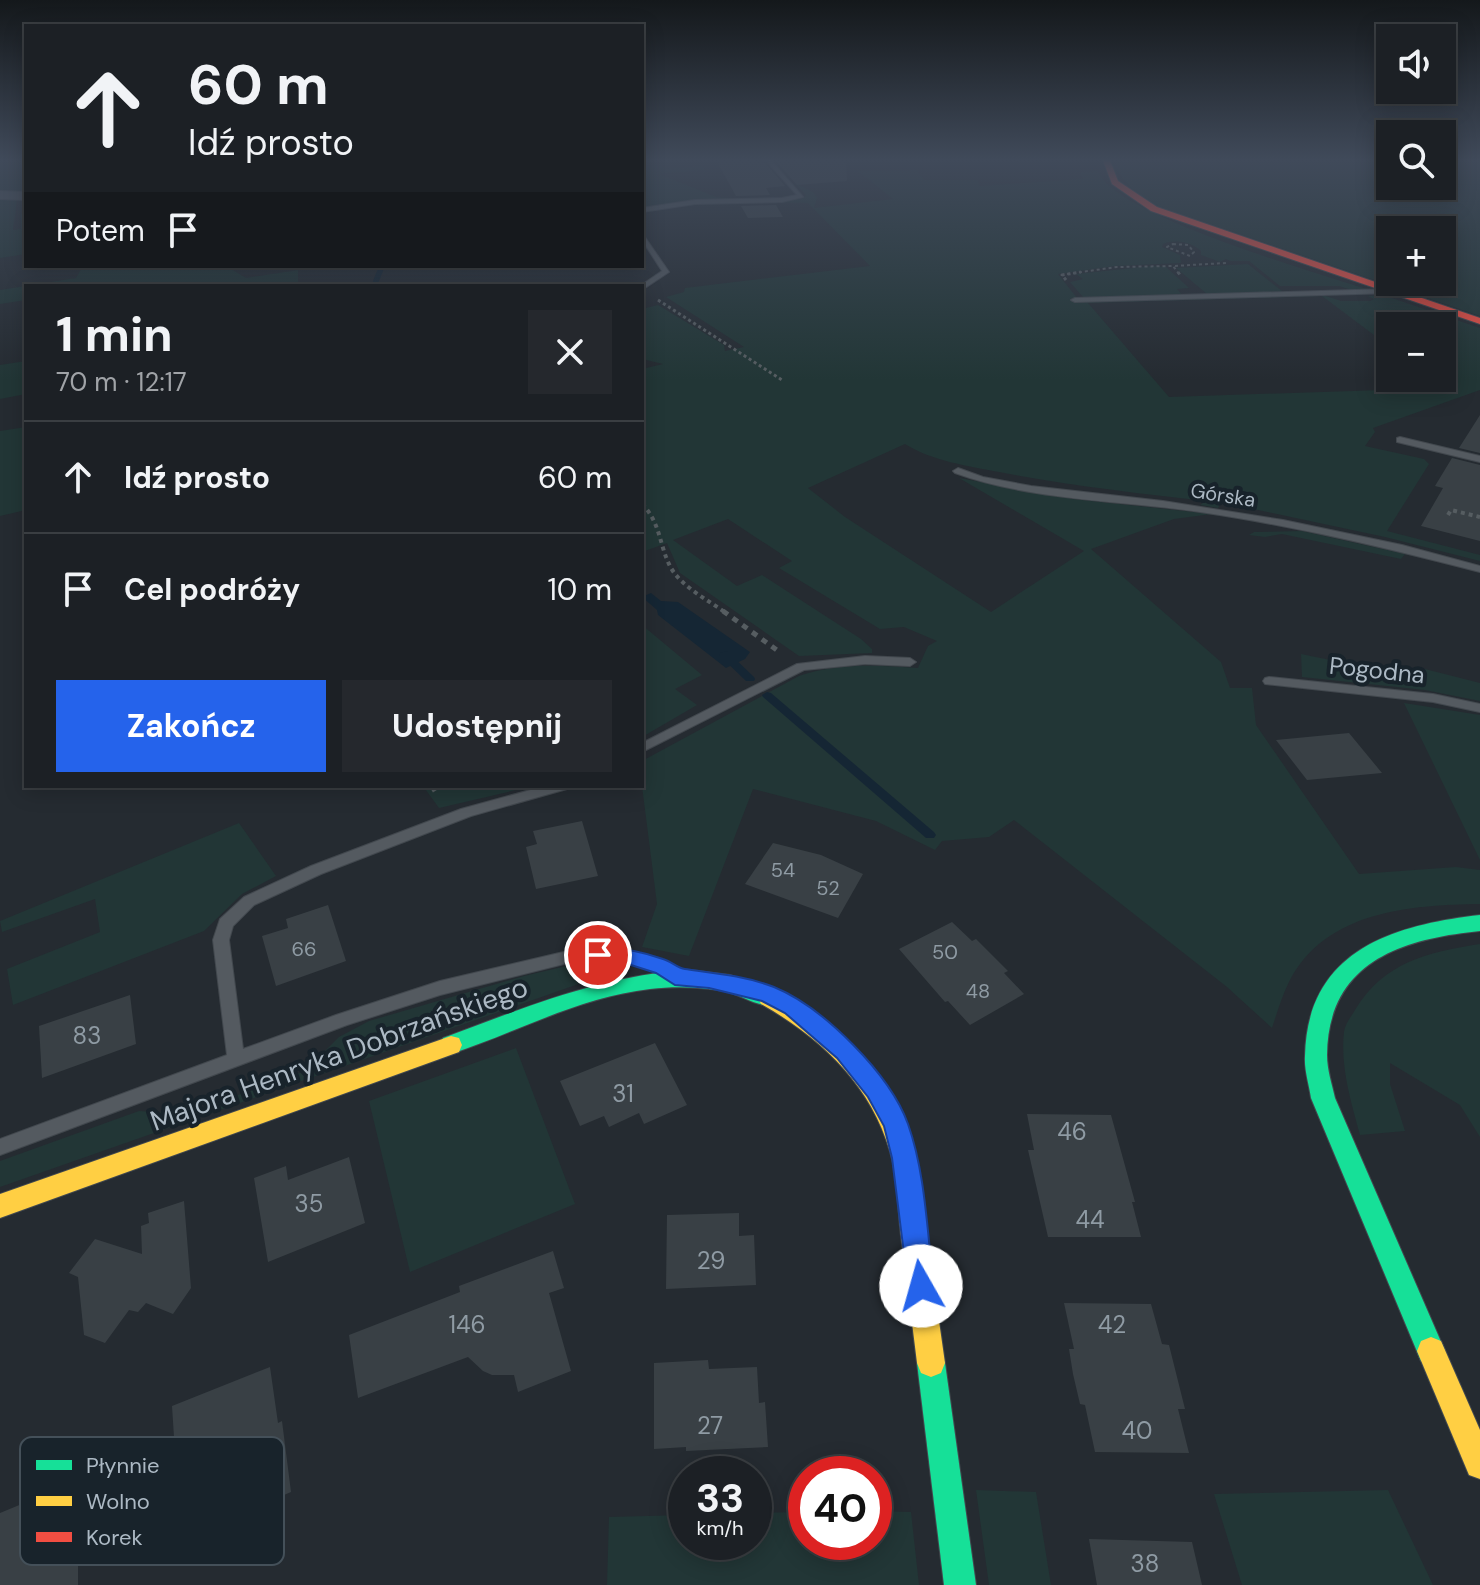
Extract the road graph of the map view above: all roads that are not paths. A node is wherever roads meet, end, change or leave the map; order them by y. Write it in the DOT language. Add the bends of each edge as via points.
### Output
graph roads {
  1 [pos="1217,232"];
  2 [pos="644,238"];
  3 [pos="644,287"];
  4 [pos="1376,287"];
  5 [pos="1376,291"];
  6 [pos="1404,296"];
  7 [pos="1078,300"];
  8 [pos="1480,321"];
  9 [pos="1400,440"];
  10 [pos="1480,459"];
  11 [pos="958,471"];
  12 [pos="1480,569"];
  13 [pos="910,662"];
  14 [pos="1269,681"];
  15 [pos="1480,708"];
  16 [pos="644,747"];
  17 [pos="555,788"];
  18 [pos="1480,923"];
  19 [pos="675,976"];
  20 [pos="236,1059"];
  21 [pos="0,1147"];
  22 [pos="0,1206"];
  23 [pos="1480,1464"];
  24 [pos="960,1585"];
  1 -- 4 [label="street"];
  2 -- 3 [label="lane" via="666,272"];
  5 -- 7 [label="lane"];
  6 -- 8 [label="street"];
  9 -- 10 [label="lane"];
  11 -- 12 [label="lane, Górska" via="1026,487 1323,530"];
  13 -- 16 [label="lane" via="865,660 801,667"];
  14 -- 15 [label="lane, Pogodna"];
  17 -- 20 [label="lane" via="403,836 262,894 237,911 221,940"];
  18 -- 23 [label="street" via="1410,932 1373,949 1329,993 1315,1026 1313,1048 1323,1098"];
  19 -- 20 [label="lane" via="632,957 552,960 387,1004"];
  19 -- 22 [label="street, Majora Henryka Dobrzańskiego" via="611,987"];
  19 -- 24 [label="street, Majora Henryka Dobrzańskiego" via="738,986 792,1007 856,1063 896,1124"];
  20 -- 21 [label="lane"];
}
